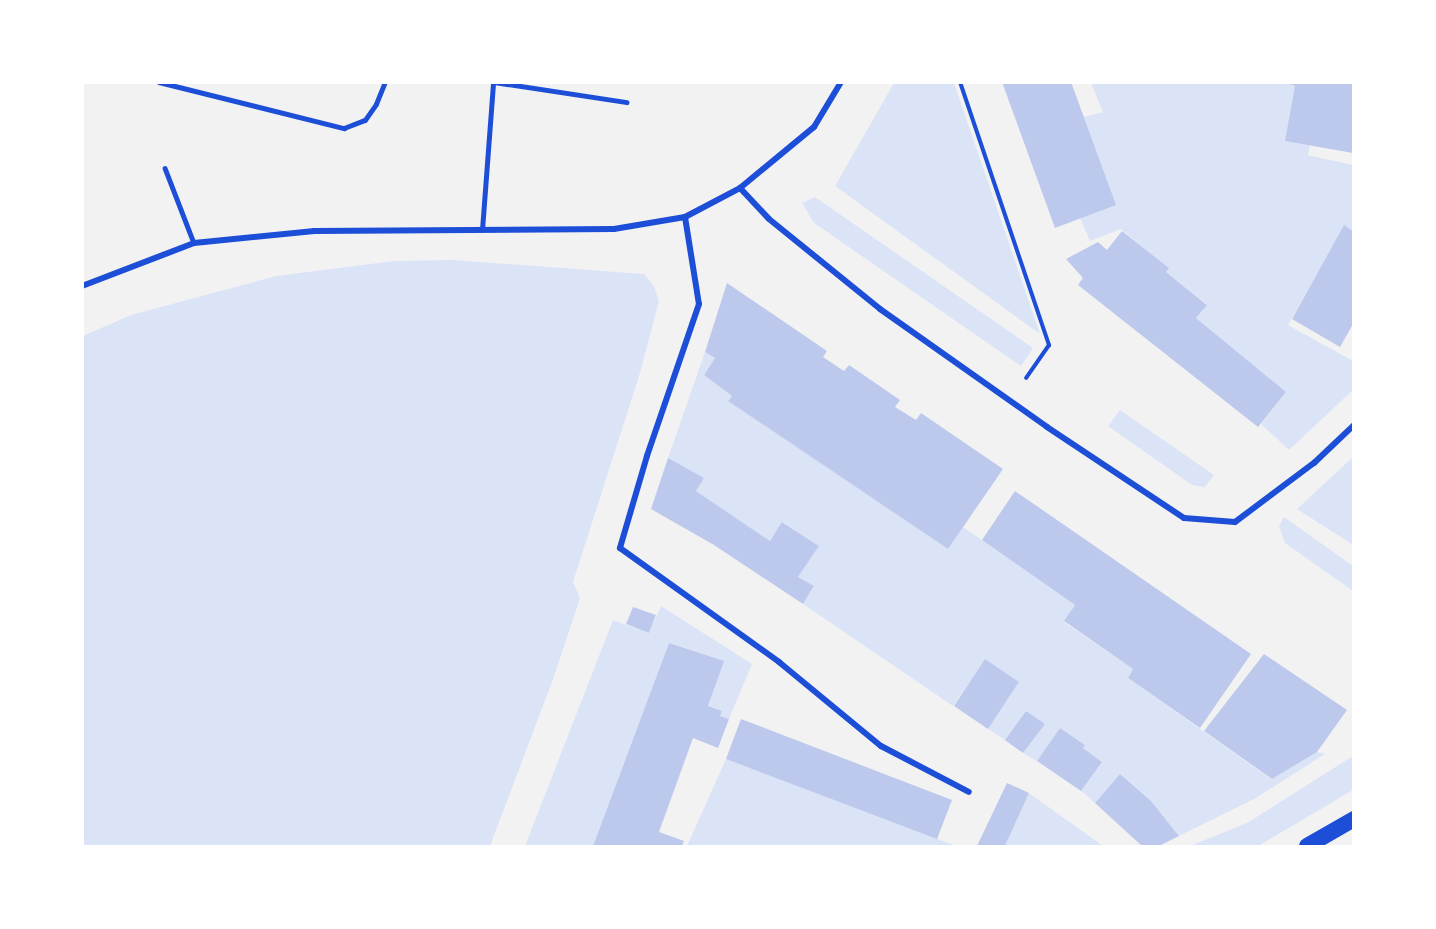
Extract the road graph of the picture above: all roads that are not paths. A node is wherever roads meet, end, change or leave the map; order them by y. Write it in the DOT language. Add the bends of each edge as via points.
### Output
graph roads {
  1 [pos="159,82"];
  2 [pos="384,82"];
  3 [pos="494,82"];
  4 [pos="841,82"];
  5 [pos="626,102"];
  6 [pos="165,168"];
  7 [pos="740,188"];
  8 [pos="685,217"];
  9 [pos="482,230"];
  10 [pos="194,243"];
  11 [pos="82,286"];
  12 [pos="1353,425"];
  13 [pos="969,792"];
  14 [pos="1353,819"];
  15 [pos="1307,846"];
  1 -- 2 [label="lane" via="344,128 365,120"];
  3 -- 5 [label="lane"];
  3 -- 9 [label="lane"];
  4 -- 7 [label="street" via="813,127"];
  6 -- 10 [label="lane"];
  7 -- 8 [label="street"];
  7 -- 12 [label="street" via="769,219 880,309 1184,518 1235,522 1314,463"];
  8 -- 9 [label="street" via="614,229"];
  8 -- 13 [label="street" via="699,304 647,456 621,548 779,662 881,746"];
  9 -- 10 [label="street" via="314,231"];
  10 -- 11 [label="street"];
  14 -- 15 [label="highway"];
}
